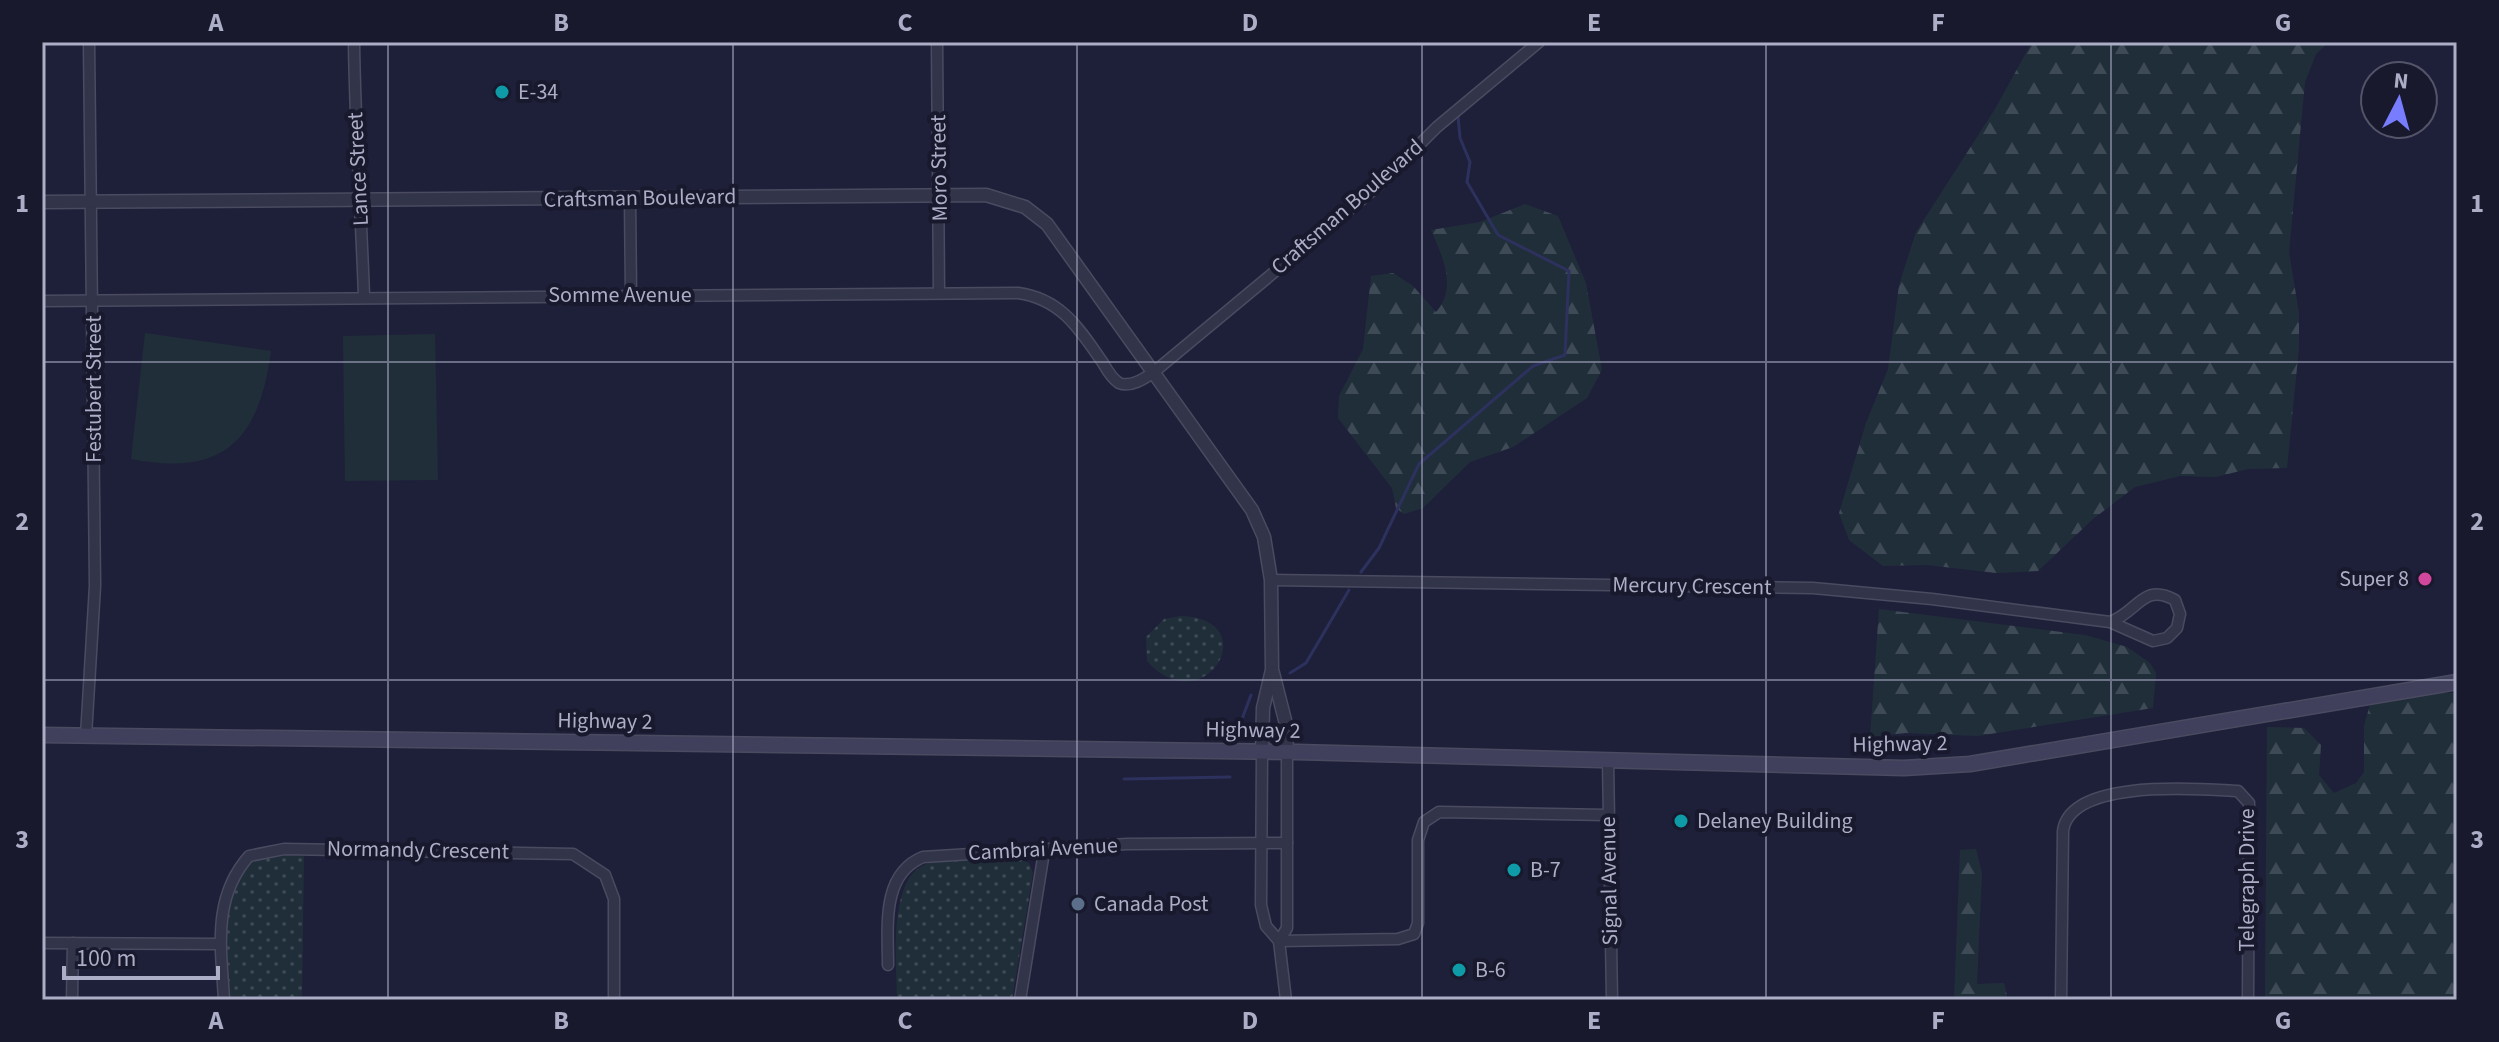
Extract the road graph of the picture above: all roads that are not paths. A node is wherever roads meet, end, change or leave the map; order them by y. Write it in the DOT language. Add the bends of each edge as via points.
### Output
graph roads {
  1 [pos="89,42"];
  2 [pos="354,42"];
  3 [pos="937,42"];
  4 [pos="1539,42"];
  5 [pos="939,195"];
  6 [pos="630,198"];
  7 [pos="359,201"];
  8 [pos="42,202"];
  9 [pos="92,202"];
  10 [pos="939,293"];
  11 [pos="631,295"];
  12 [pos="364,296"];
  13 [pos="42,301"];
  14 [pos="94,301"];
  15 [pos="1154,372"];
  16 [pos="1271,580"];
  17 [pos="2110,622"];
  18 [pos="1272,670"];
  19 [pos="2457,682"];
  20 [pos="42,735"];
  21 [pos="86,736"];
  22 [pos="1262,752"];
  23 [pos="1287,752"];
  24 [pos="1608,761"];
  25 [pos="1607,815"];
  26 [pos="1261,843"];
  27 [pos="1287,843"];
  28 [pos="1044,852"];
  29 [pos="1279,941"];
  30 [pos="42,943"];
  31 [pos="73,943"];
  32 [pos="220,944"];
  33 [pos="888,965"];
  34 [pos="72,1000"];
  35 [pos="224,1000"];
  36 [pos="614,1000"];
  37 [pos="1020,1000"];
  38 [pos="1286,1000"];
  39 [pos="1612,1000"];
  40 [pos="2061,1000"];
  41 [pos="2248,1000"];
  1 -- 9 [label="street, Festubert Street"];
  2 -- 7 [label="street, Lance Street"];
  3 -- 5 [label="street, Moro Street"];
  4 -- 15 [label="street, Craftsman Boulevard" via="1437,127 1379,185"];
  5 -- 6 [label="street, Craftsman Boulevard"];
  5 -- 10 [label="street, Moro Street"];
  5 -- 15 [label="street, Craftsman Boulevard" via="999,197 1037,214"];
  6 -- 7 [label="street, Craftsman Boulevard"];
  6 -- 11 [label="street"];
  7 -- 9 [label="street, Craftsman Boulevard"];
  7 -- 12 [label="street, Lance Street"];
  8 -- 9 [label="street, Craftsman Boulevard"];
  9 -- 14 [label="street, Festubert Street"];
  10 -- 11 [label="street, Somme Avenue"];
  10 -- 15 [label="street, Somme Avenue" via="1018,293 1047,300 1072,319 1119,382 1141,381"];
  11 -- 12 [label="street, Somme Avenue"];
  12 -- 14 [label="street, Somme Avenue"];
  13 -- 14 [label="street, Somme Avenue"];
  14 -- 21 [label="street, Festubert Street" via="95,611"];
  15 -- 16 [label="street, Craftsman Boulevard" via="1252,510 1264,537"];
  16 -- 17 [label="street, Mercury Crescent" via="1813,588"];
  16 -- 18 [label="street, Craftsman Boulevard"];
  17 -- 17 [label="street, Mercury Crescent" via="2153,641 2167,638 2177,628 2180,614 2175,600 2162,592 2148,594 2124,617"];
  18 -- 22 [label="street, Craftsman Boulevard" via="1263,708"];
  18 -- 23 [label="street, Craftsman Boulevard" via="1284,713"];
  19 -- 24 [label="main road, Highway 2" via="1970,764 1904,768"];
  20 -- 21 [label="main road, Highway 2"];
  21 -- 22 [label="main road, Highway 2"];
  22 -- 23 [label="main road, Highway 2"];
  22 -- 26 [label="street"];
  23 -- 24 [label="main road, Highway 2"];
  23 -- 27 [label="street"];
  24 -- 25 [label="street, Signal Avenue"];
  25 -- 29 [label="street" via="1439,812 1424,822 1418,840 1414,934 1398,939"];
  25 -- 39 [label="street, Signal Avenue"];
  26 -- 27 [label="street, Cambrai Avenue"];
  26 -- 28 [label="street, Cambrai Avenue" via="1127,844"];
  26 -- 29 [label="street" via="1261,905 1266,926"];
  27 -- 29 [label="street" via="1287,928"];
  28 -- 33 [label="street, Cambrai Avenue" via="931,855 914,861 893,886"];
  28 -- 37 [label="street"];
  29 -- 38 [label="street"];
  30 -- 31 [label="street"];
  31 -- 32 [label="street"];
  31 -- 34 [label="street"];
  32 -- 35 [label="street, Normandy Crescent"];
  32 -- 36 [label="street, Normandy Crescent" via="228,882 249,856 267,851 573,854 605,875 614,899"];
  40 -- 41 [label="street, Telegraph Drive" via="2067,816 2079,805 2107,795 2171,790 2235,790 2248,800"];
}
